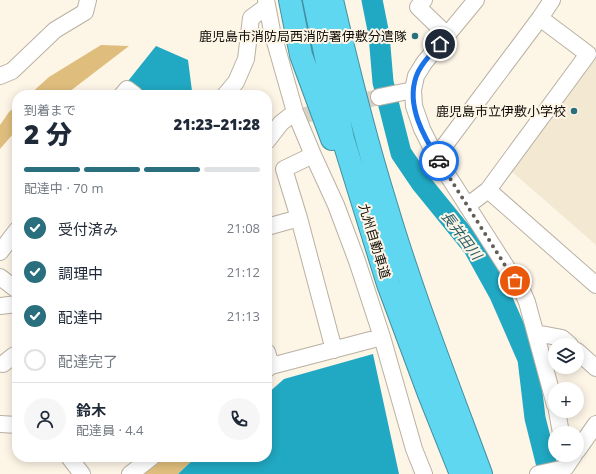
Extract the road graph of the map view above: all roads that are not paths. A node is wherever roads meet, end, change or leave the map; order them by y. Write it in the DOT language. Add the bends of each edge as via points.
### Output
graph roads {
  1 [pos="88,0"];
  2 [pos="290,0"];
  3 [pos="314,0"];
  4 [pos="332,0"];
  5 [pos="346,0"];
  6 [pos="424,0"];
  7 [pos="476,0"];
  8 [pos="552,0"];
  9 [pos="266,3"];
  10 [pos="540,18"];
  11 [pos="447,35"];
  12 [pos="0,76"];
  13 [pos="229,90"];
  14 [pos="408,91"];
  15 [pos="380,96"];
  16 [pos="296,112"];
  17 [pos="272,135"];
  18 [pos="313,155"];
  19 [pos="436,156"];
  20 [pos="488,190"];
  21 [pos="386,206"];
  22 [pos="467,206"];
  23 [pos="298,218"];
  24 [pos="272,226"];
  25 [pos="12,236"];
  26 [pos="0,252"];
  27 [pos="0,277"];
  28 [pos="388,284"];
  29 [pos="596,285"];
  30 [pos="12,286"];
  31 [pos="12,305"];
  32 [pos="0,306"];
  33 [pos="536,334"];
  34 [pos="382,337"];
  35 [pos="562,338"];
  36 [pos="334,350"];
  37 [pos="12,357"];
  38 [pos="584,357"];
  39 [pos="272,362"];
  40 [pos="3,364"];
  41 [pos="596,368"];
  42 [pos="549,382"];
  43 [pos="0,424"];
  44 [pos="12,425"];
  45 [pos="595,426"];
  46 [pos="584,441"];
  47 [pos="73,462"];
  48 [pos="146,462"];
  49 [pos="566,464"];
  50 [pos="82,474"];
  51 [pos="130,474"];
  52 [pos="424,474"];
  53 [pos="461,474"];
  54 [pos="481,474"];
  55 [pos="538,474"];
  1 -- 12 [label="street" via="85,12 55,30 12,71"];
  2 -- 28 [label="highway" via="301,55"];
  3 -- 28 [label="highway, 九州自動車道" via="343,139"];
  4 -- 21 [label="highway, 九州自動車道" via="364,132"];
  5 -- 21 [label="highway"];
  6 -- 11 [label="street" via="418,7"];
  7 -- 11 [label="street"];
  8 -- 10 [label="street"];
  9 -- 13 [label="street" via="251,18 246,59 236,82"];
  9 -- 16 [label="street"];
  10 -- 19 [label="street"];
  10 -- 20 [label="street" via="588,54"];
  11 -- 14 [label="street" via="424,63"];
  14 -- 15 [label="street"];
  14 -- 19 [label="street" via="422,129"];
  16 -- 17 [label="street" via="281,123"];
  16 -- 18 [label="street"];
  18 -- 23 [label="street" via="284,169"];
  18 -- 34 [label="street" via="357,261"];
  19 -- 22 [label="street"];
  20 -- 22 [label="street"];
  20 -- 29 [label="street"];
  21 -- 54 [label="highway, 九州自動車道" via="424,320"];
  22 -- 33 [label="street" via="523,293"];
  23 -- 24 [label="street"];
  23 -- 36 [label="street"];
  25 -- 26 [label="street"];
  27 -- 30 [label="street"];
  28 -- 53 [label="highway, 九州自動車道"];
  31 -- 32 [label="street"];
  33 -- 35 [label="street"];
  33 -- 42 [label="street"];
  34 -- 36 [label="street"];
  34 -- 52 [label="street" via="412,442"];
  36 -- 39 [label="street"];
  37 -- 40 [label="street"];
  38 -- 41 [label="street"];
  43 -- 44 [label="street"];
  45 -- 46 [label="street"];
  47 -- 50 [label="street"];
  48 -- 51 [label="street"];
  49 -- 55 [label="street"];
}
